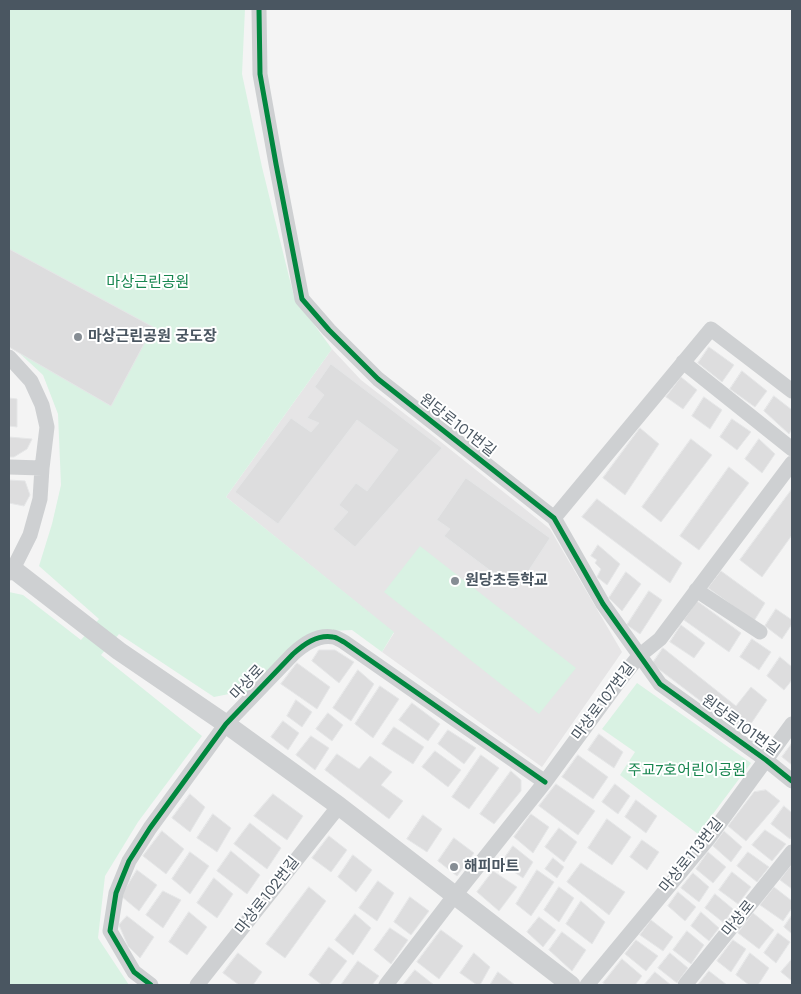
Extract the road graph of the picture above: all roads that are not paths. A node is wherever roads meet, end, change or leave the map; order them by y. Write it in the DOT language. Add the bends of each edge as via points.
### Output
graph roads {
  1 [pos="260,9"];
  2 [pos="9,357"];
  3 [pos="683,362"];
  4 [pos="792,391"];
  5 [pos="792,448"];
  6 [pos="792,463"];
  7 [pos="9,467"];
  8 [pos="42,468"];
  9 [pos="554,518"];
  10 [pos="11,570"];
  11 [pos="696,590"];
  12 [pos="760,632"];
  13 [pos="639,656"];
  14 [pos="226,724"];
  15 [pos="792,724"];
  16 [pos="766,760"];
  17 [pos="792,781"];
  18 [pos="545,782"];
  19 [pos="339,806"];
  20 [pos="792,852"];
  21 [pos="455,896"];
  22 [pos="150,985"];
  23 [pos="197,985"];
  24 [pos="386,985"];
  25 [pos="571,985"];
  26 [pos="587,985"];
  27 [pos="685,985"];
  1 -- 9 [label="street, 원당로101번길" via="260,74 302,299 328,330 378,379"];
  2 -- 8 [label="street" via="31,381 42,405 48,427"];
  3 -- 4 [label="street" via="711,329"];
  3 -- 5 [label="street"];
  3 -- 9 [label="street"];
  6 -- 11 [label="street, 마상로107번길"];
  7 -- 8 [label="street"];
  8 -- 10 [label="street" via="40,499 30,534"];
  9 -- 13 [label="street, 원당로101번길" via="603,604"];
  10 -- 14 [label="street" via="119,651"];
  11 -- 12 [label="street"];
  11 -- 13 [label="street, 마상로107번길" via="660,639"];
  13 -- 16 [label="street, 원당로101번길" via="660,684"];
  13 -- 18 [label="street, 마상로107번길"];
  14 -- 18 [label="street, 마상로" via="304,644 333,637"];
  14 -- 19 [label="street"];
  14 -- 22 [label="street, 마상로" via="150,828 129,861 116,893 110,931 134,972"];
  15 -- 16 [label="street, 마상로113번길"];
  16 -- 17 [label="street, 원당로101번길"];
  16 -- 26 [label="street, 마상로113번길" via="708,839"];
  18 -- 21 [label="street, 마상로107번길"];
  19 -- 21 [label="street"];
  19 -- 23 [label="street, 마상로102번길"];
  20 -- 27 [label="street, 마상로"];
  21 -- 24 [label="street, 마상로107번길"];
  21 -- 25 [label="street"];
}
